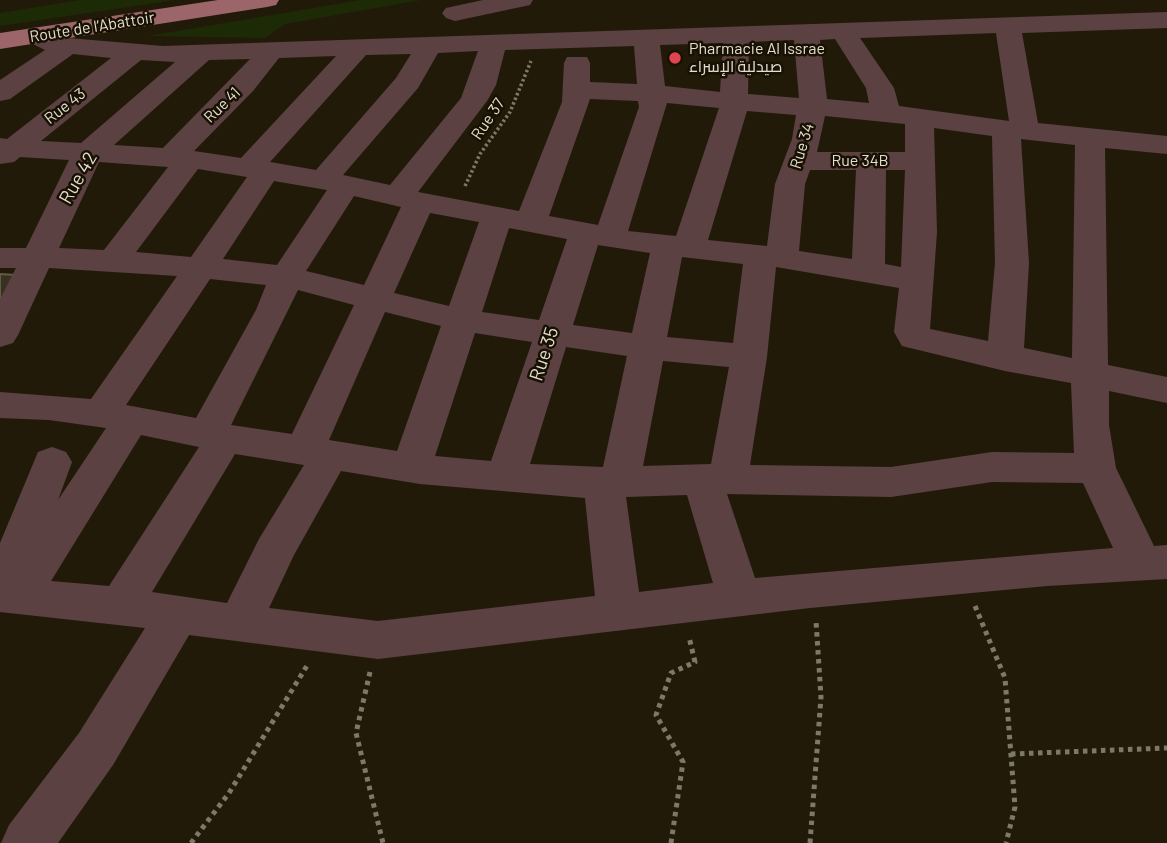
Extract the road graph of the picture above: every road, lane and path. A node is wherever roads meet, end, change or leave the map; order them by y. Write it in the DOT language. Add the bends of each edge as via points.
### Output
graph roads {
  1 [pos="267,0"];
  2 [pos="521,0"];
  3 [pos="455,13"];
  4 [pos="1166,24"];
  5 [pos="1008,25"];
  6 [pos="843,32"];
  7 [pos="806,34"];
  8 [pos="36,35"];
  9 [pos="736,35"];
  10 [pos="646,38"];
  11 [pos="578,40"];
  12 [pos="0,41"];
  13 [pos="536,42"];
  14 [pos="494,43"];
  15 [pos="429,45"];
  16 [pos="68,47"];
  17 [pos="358,48"];
  18 [pos="270,52"];
  19 [pos="132,54"];
  20 [pos="200,54"];
  21 [pos="578,90"];
  22 [pos="0,93"];
  23 [pos="653,93"];
  24 [pos="734,101"];
  25 [pos="812,107"];
  26 [pos="886,113"];
  27 [pos="919,118"];
  28 [pos="1015,130"];
  29 [pos="1090,137"];
  30 [pos="3,152"];
  31 [pos="1166,152"];
  32 [pos="88,153"];
  33 [pos="181,158"];
  34 [pos="800,161"];
  35 [pos="871,161"];
  36 [pos="919,161"];
  37 [pos="257,169"];
  38 [pos="334,183"];
  39 [pos="409,199"];
  40 [pos="453,208"];
  41 [pos="514,220"];
  42 [pos="597,235"];
  43 [pos="678,246"];
  44 [pos="771,257"];
  45 [pos="0,258"];
  46 [pos="38,258"];
  47 [pos="113,260"];
  48 [pos="201,266"];
  49 [pos="868,272"];
  50 [pos="286,277"];
  51 [pos="917,280"];
  52 [pos="374,299"];
  53 [pos="461,320"];
  54 [pos="552,331"];
  55 [pos="0,335"];
  56 [pos="647,347"];
  57 [pos="749,357"];
  58 [pos="1005,359"];
  59 [pos="1089,374"];
  60 [pos="1167,390"];
  61 [pos="0,405"];
  62 [pos="116,417"];
  63 [pos="216,436"];
  64 [pos="317,453"];
  65 [pos="52,462"];
  66 [pos="411,467"];
  67 [pos="1096,468"];
  68 [pos="506,477"];
  69 [pos="715,480"];
  70 [pos="612,482"];
  71 [pos="1154,563"];
  72 [pos="963,576"];
  73 [pos="810,590"];
  74 [pos="7,594"];
  75 [pos="739,598"];
  76 [pos="121,605"];
  77 [pos="683,606"];
  78 [pos="619,612"];
  79 [pos="177,615"];
  80 [pos="240,623"];
  81 [pos="327,634"];
  82 [pos="378,640"];
  83 [pos="1167,748"];
  84 [pos="1011,754"];
  85 [pos="27,843"];
  86 [pos="191,843"];
  87 [pos="383,843"];
  88 [pos="671,843"];
  89 [pos="810,843"];
  90 [pos="1006,843"];
  1 -- 8 [label="main road, Route de l’Abattoir"];
  2 -- 3 [label="street"];
  4 -- 5 [label="street"];
  5 -- 6 [label="street"];
  5 -- 28 [label="street"];
  6 -- 7 [label="street"];
  6 -- 26 [label="street" via="880,88"];
  7 -- 9 [label="street"];
  7 -- 25 [label="street, Rue 34" via="815,79"];
  8 -- 12 [label="main road, Route de l’Abattoir"];
  8 -- 16 [label="street"];
  9 -- 10 [label="street"];
  9 -- 24 [label="street"];
  10 -- 11 [label="street"];
  10 -- 23 [label="street, Rue 35"];
  11 -- 13 [label="street"];
  11 -- 21 [label="street"];
  13 -- 14 [label="street"];
  13 -- 40 [label="path, Rue 37" via="521,90 480,154"];
  14 -- 15 [label="street"];
  14 -- 39 [label="street" via="482,85"];
  15 -- 17 [label="street"];
  15 -- 38 [label="street"];
  16 -- 19 [label="street"];
  16 -- 22 [label="street"];
  17 -- 18 [label="street"];
  17 -- 37 [label="street"];
  18 -- 20 [label="street"];
  18 -- 33 [label="street, Rue 41"];
  19 -- 20 [label="street"];
  19 -- 30 [label="street, Rue 43"];
  20 -- 32 [label="street, Rue 42"];
  21 -- 23 [label="street"];
  21 -- 41 [label="street" via="557,157"];
  23 -- 24 [label="street"];
  23 -- 42 [label="street, Rue 35" via="647,129"];
  24 -- 25 [label="street"];
  24 -- 43 [label="street" via="730,125"];
  25 -- 26 [label="street"];
  25 -- 34 [label="street, Rue 34"];
  26 -- 27 [label="street"];
  27 -- 28 [label="street"];
  27 -- 36 [label="street"];
  28 -- 29 [label="street"];
  28 -- 58 [label="street"];
  29 -- 31 [label="street"];
  29 -- 59 [label="street"];
  30 -- 32 [label="street"];
  32 -- 33 [label="street"];
  32 -- 46 [label="street, Rue 42"];
  33 -- 37 [label="street"];
  33 -- 47 [label="street, Rue 41"];
  34 -- 35 [label="street, Rue 34B"];
  34 -- 44 [label="street, Rue 34"];
  35 -- 36 [label="street, Rue 34B"];
  35 -- 49 [label="street"];
  36 -- 51 [label="street"];
  37 -- 38 [label="street"];
  37 -- 48 [label="street"];
  38 -- 39 [label="street"];
  38 -- 50 [label="street"];
  39 -- 40 [label="street"];
  39 -- 52 [label="street"];
  40 -- 41 [label="street"];
  41 -- 42 [label="street"];
  41 -- 53 [label="street"];
  42 -- 43 [label="street"];
  42 -- 54 [label="street, Rue 35"];
  43 -- 44 [label="street"];
  43 -- 56 [label="street"];
  44 -- 49 [label="street"];
  44 -- 57 [label="street, Rue 34"];
  45 -- 46 [label="street"];
  46 -- 47 [label="street"];
  46 -- 55 [label="street, Rue 42"];
  47 -- 48 [label="street"];
  48 -- 50 [label="street"];
  48 -- 62 [label="street"];
  49 -- 51 [label="street"];
  50 -- 52 [label="street"];
  50 -- 63 [label="street"];
  51 -- 58 [label="street" via="915,338"];
  52 -- 53 [label="street"];
  52 -- 64 [label="street"];
  53 -- 54 [label="street"];
  53 -- 66 [label="street"];
  54 -- 56 [label="street"];
  54 -- 68 [label="street, Rue 35"];
  56 -- 57 [label="street"];
  56 -- 70 [label="street"];
  57 -- 69 [label="street, Rue 34"];
  58 -- 59 [label="street"];
  59 -- 60 [label="street"];
  59 -- 67 [label="street"];
  61 -- 62 [label="street"];
  62 -- 63 [label="street"];
  62 -- 74 [label="street"];
  63 -- 64 [label="street"];
  63 -- 76 [label="street"];
  64 -- 66 [label="street"];
  64 -- 80 [label="street"];
  65 -- 74 [label="street"];
  66 -- 68 [label="street"];
  67 -- 69 [label="street" via="992,467 891,482"];
  67 -- 71 [label="street"];
  68 -- 70 [label="street" via="577,484"];
  69 -- 70 [label="street"];
  69 -- 75 [label="street"];
  70 -- 78 [label="street"];
  71 -- 72 [label="street"];
  72 -- 73 [label="street"];
  72 -- 84 [label="path" via="1005,678"];
  73 -- 75 [label="street"];
  73 -- 89 [label="path" via="819,638 821,697"];
  74 -- 76 [label="street"];
  75 -- 77 [label="street"];
  76 -- 79 [label="street"];
  77 -- 78 [label="street"];
  77 -- 88 [label="path" via="695,663 671,673 656,715 683,762"];
  78 -- 82 [label="street"];
  79 -- 80 [label="street"];
  79 -- 85 [label="street" via="96,749"];
  80 -- 81 [label="street"];
  81 -- 82 [label="street"];
  81 -- 86 [label="path" via="229,793"];
  82 -- 87 [label="path" via="356,733"];
  83 -- 84 [label="path"];
  84 -- 90 [label="path" via="1015,807"];
}
